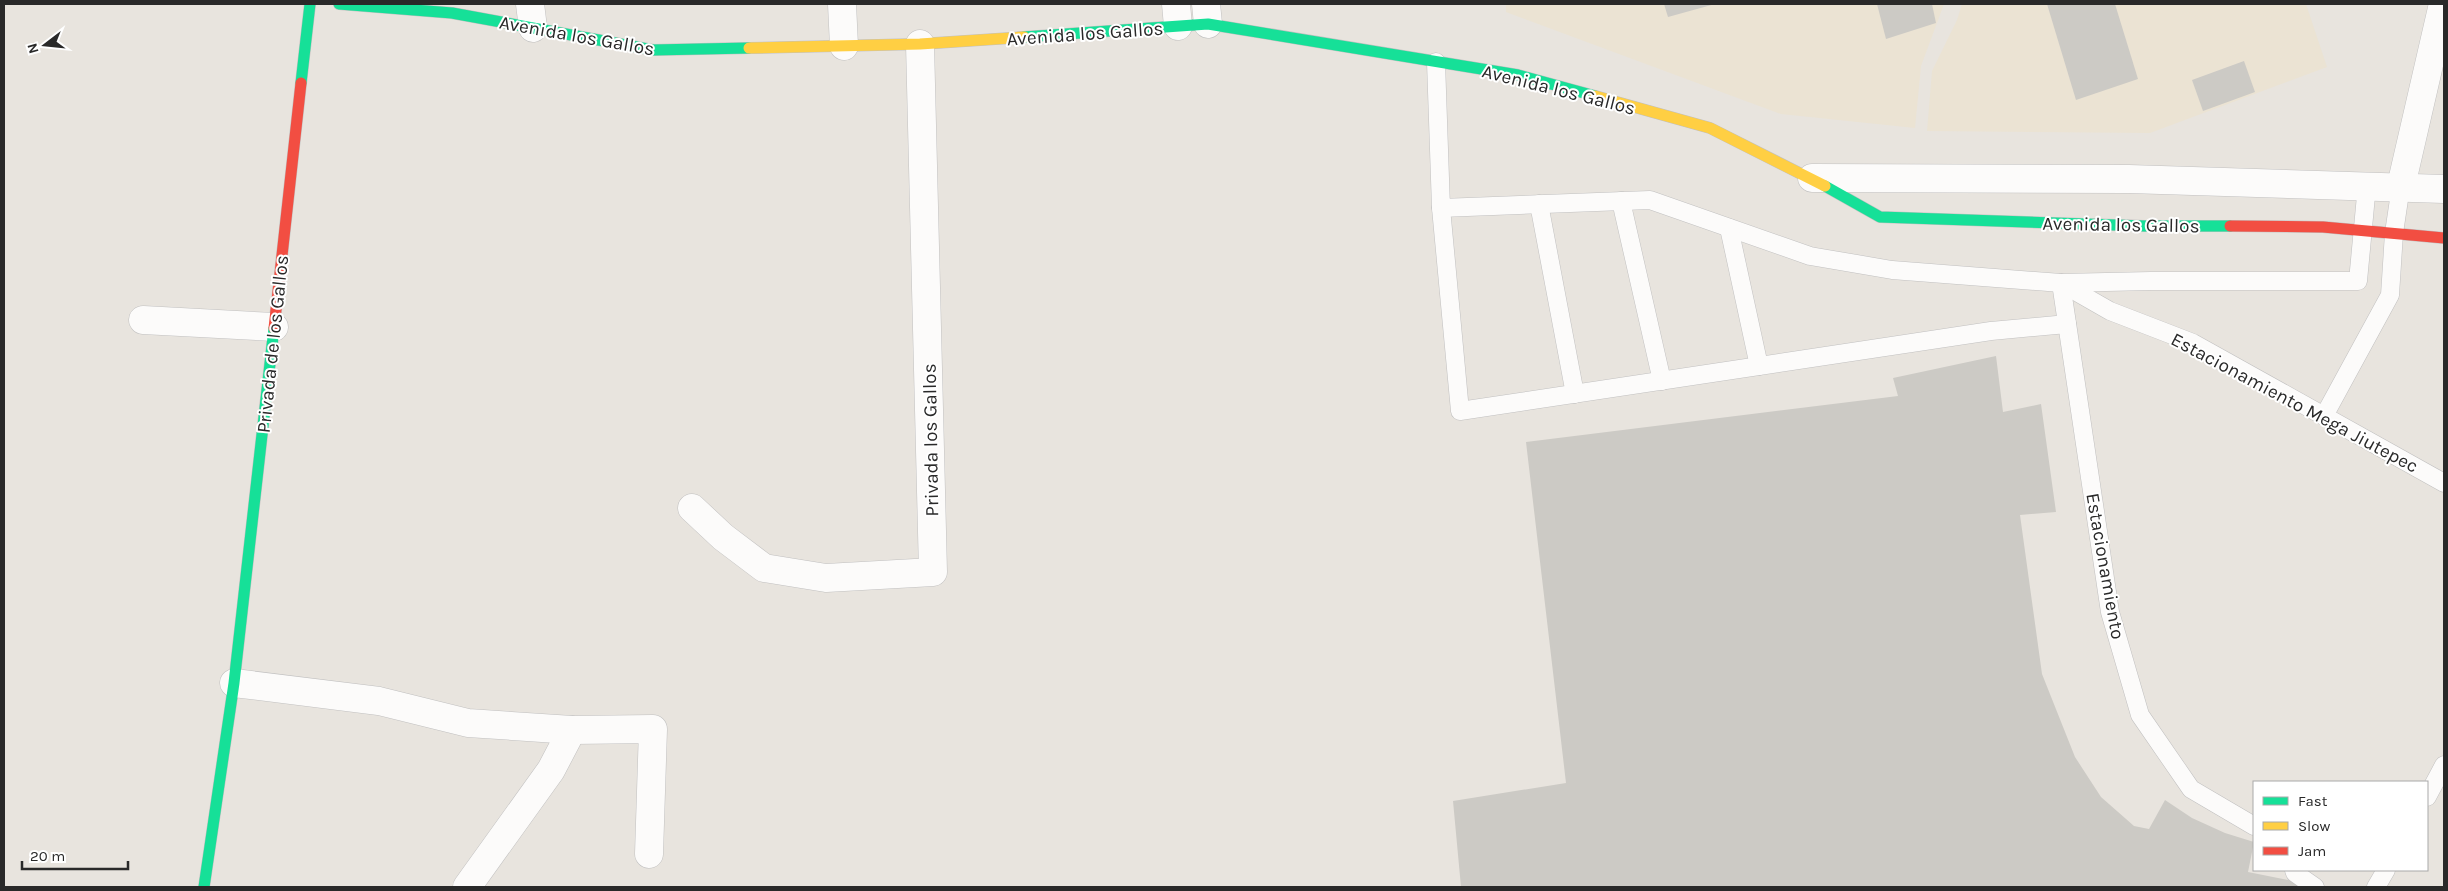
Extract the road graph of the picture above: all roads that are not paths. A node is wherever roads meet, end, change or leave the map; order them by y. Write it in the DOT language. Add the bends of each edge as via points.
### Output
graph roads {
  1 [pos="310,4"];
  2 [pos="339,4"];
  3 [pos="842,4"];
  4 [pos="2443,4"];
  5 [pos="1207,14"];
  6 [pos="1177,15"];
  7 [pos="531,16"];
  8 [pos="920,44"];
  9 [pos="844,46"];
  10 [pos="1436,62"];
  11 [pos="1812,178"];
  12 [pos="2366,185"];
  13 [pos="2422,187"];
  14 [pos="1621,201"];
  15 [pos="1539,204"];
  16 [pos="1441,208"];
  17 [pos="1729,228"];
  18 [pos="2364,231"];
  19 [pos="2394,233"];
  20 [pos="2441,238"];
  21 [pos="2061,283"];
  22 [pos="143,320"];
  23 [pos="2067,324"];
  24 [pos="274,327"];
  25 [pos="1759,366"];
  26 [pos="1662,381"];
  27 [pos="1576,394"];
  28 [pos="2324,416"];
  29 [pos="2444,482"];
  30 [pos="692,508"];
  31 [pos="234,683"];
  32 [pos="572,730"];
  33 [pos="2444,764"];
  34 [pos="2428,795"];
  35 [pos="2253,825"];
  36 [pos="649,854"];
  37 [pos="2294,871"];
  38 [pos="2385,871"];
  39 [pos="204,887"];
  40 [pos="467,887"];
  41 [pos="2315,887"];
  42 [pos="2376,887"];
  1 -- 24 [label="street, Privada de los Gallos"];
  2 -- 7 [label="street, Avenida los Gallos"];
  3 -- 9 [label="street"];
  4 -- 13 [label="street"];
  5 -- 6 [label="street, Avenida los Gallos"];
  5 -- 10 [label="street, Avenida los Gallos"];
  6 -- 8 [label="street, Avenida los Gallos"];
  7 -- 9 [label="street, Avenida los Gallos" via="653,50"];
  8 -- 9 [label="street, Avenida los Gallos"];
  8 -- 30 [label="street, Privada los Gallos" via="933,572 826,578 764,568"];
  10 -- 11 [label="street, Avenida los Gallos" via="1518,75 1710,128"];
  10 -- 16 [label="lane"];
  11 -- 12 [label="street, Avenida los Gallos" via="2129,179"];
  11 -- 18 [label="street, Avenida los Gallos" via="1880,216 2145,226 2323,227"];
  12 -- 13 [label="street, Avenida los Gallos"];
  12 -- 18 [label="lane"];
  13 -- 19 [label="lane"];
  14 -- 15 [label="lane, Estacionamiento Mega Jiutepec"];
  14 -- 17 [label="lane, Estacionamiento Mega Jiutepec" via="1650,200"];
  14 -- 26 [label="lane"];
  15 -- 16 [label="lane, Estacionamiento Mega Jiutepec"];
  15 -- 27 [label="lane"];
  16 -- 27 [label="lane" via="1460,411"];
  17 -- 21 [label="lane, Estacionamiento Mega Jiutepec" via="1810,256 1892,270"];
  17 -- 25 [label="lane"];
  18 -- 19 [label="street, Avenida los Gallos"];
  18 -- 21 [label="lane" via="2358,281"];
  19 -- 20 [label="street, Avenida los Gallos"];
  19 -- 28 [label="lane" via="2390,295"];
  21 -- 23 [label="lane, Estacionamiento"];
  21 -- 28 [label="lane, Estacionamiento Mega Jiutepec" via="2110,311 2193,343"];
  22 -- 24 [label="street"];
  23 -- 25 [label="lane" via="1991,330"];
  23 -- 35 [label="lane, Estacionamiento" via="2110,612 2140,715 2191,789"];
  24 -- 31 [label="street, Privada de los Gallos"];
  25 -- 26 [label="lane"];
  26 -- 27 [label="lane"];
  28 -- 29 [label="lane, Estacionamiento Mega Jiutepec"];
  31 -- 32 [label="street" via="379,701 468,723"];
  31 -- 39 [label="street, Privada de los Gallos"];
  32 -- 36 [label="street" via="653,729"];
  32 -- 40 [label="street" via="551,770"];
  33 -- 34 [label="lane"];
  37 -- 41 [label="lane"];
  38 -- 42 [label="lane"];
}
